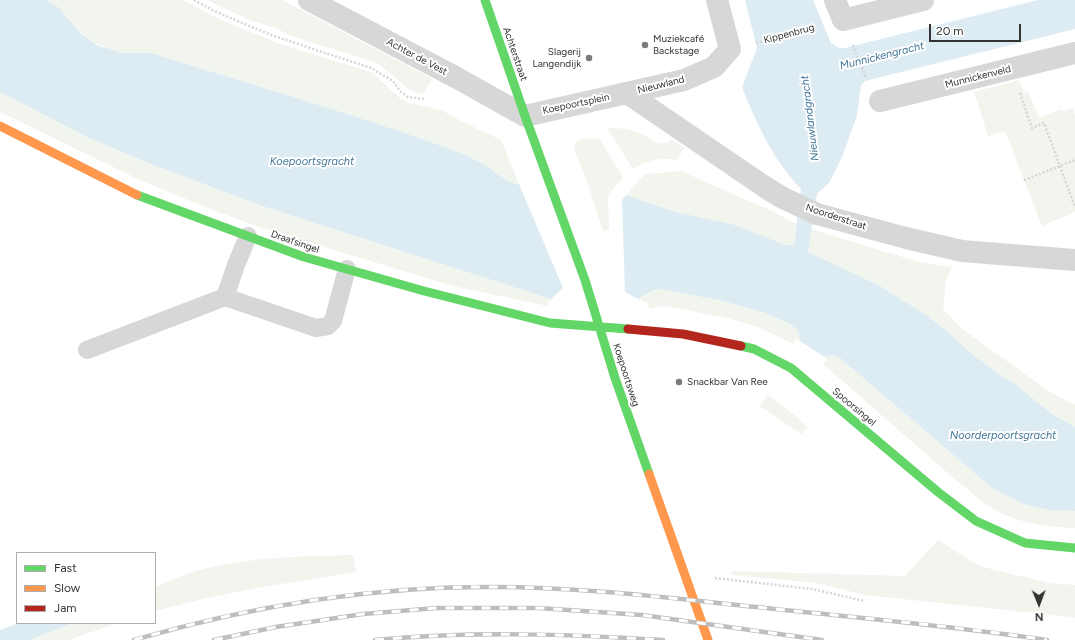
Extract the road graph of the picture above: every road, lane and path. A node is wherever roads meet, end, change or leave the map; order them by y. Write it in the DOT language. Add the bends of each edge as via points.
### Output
graph roads {
  1 [pos="194,0"];
  2 [pos="310,0"];
  3 [pos="485,0"];
  4 [pos="718,0"];
  5 [pos="835,0"];
  6 [pos="923,0"];
  7 [pos="818,26"];
  8 [pos="753,43"];
  9 [pos="852,43"];
  10 [pos="1075,53"];
  11 [pos="1012,68"];
  12 [pos="868,81"];
  13 [pos="627,93"];
  14 [pos="424,99"];
  15 [pos="880,101"];
  16 [pos="525,116"];
  17 [pos="0,126"];
  18 [pos="1075,160"];
  19 [pos="1060,166"];
  20 [pos="1024,180"];
  21 [pos="1075,207"];
  22 [pos="248,236"];
  23 [pos="1075,260"];
  24 [pos="347,269"];
  25 [pos="225,297"];
  26 [pos="600,328"];
  27 [pos="87,350"];
  28 [pos="1075,548"];
  29 [pos="685,574"];
  30 [pos="864,601"];
  31 [pos="708,640"];
  1 -- 14 [label="path" via="271,35 371,68 408,97"];
  2 -- 16 [label="street, Achter de Vest"];
  3 -- 16 [label="street, Achterstraat"];
  4 -- 13 [label="street, Nieuwland" via="730,49 714,67 684,80"];
  5 -- 6 [label="street" via="843,20"];
  7 -- 8 [label="path, Kippenbrug"];
  9 -- 12 [label="path"];
  10 -- 11 [label="street, Munnickenveld"];
  11 -- 15 [label="street, Munnickenveld"];
  11 -- 19 [label="path" via="1032,128 1044,123"];
  13 -- 16 [label="street, Koepoortsplein"];
  13 -- 23 [label="street, Noorderstraat" via="782,198 817,214 962,250"];
  16 -- 26 [label="street, Koepoortsweg"];
  17 -- 22 [label="street, Draafsingel" via="129,192"];
  18 -- 19 [label="path"];
  19 -- 20 [label="path"];
  19 -- 21 [label="path"];
  22 -- 24 [label="street, Draafsingel" via="304,257"];
  22 -- 25 [label="lane"];
  24 -- 25 [label="lane" via="333,322 328,326 316,328"];
  24 -- 26 [label="street, Draafsingel" via="530,319"];
  25 -- 27 [label="lane"];
  26 -- 28 [label="street, Spoorsingel" via="683,334 754,349 791,368 976,521 1025,543"];
  26 -- 29 [label="street, Koepoortsweg" via="615,378"];
  29 -- 30 [label="path" via="812,589"];
  29 -- 31 [label="street, Koepoortsweg"];
}
